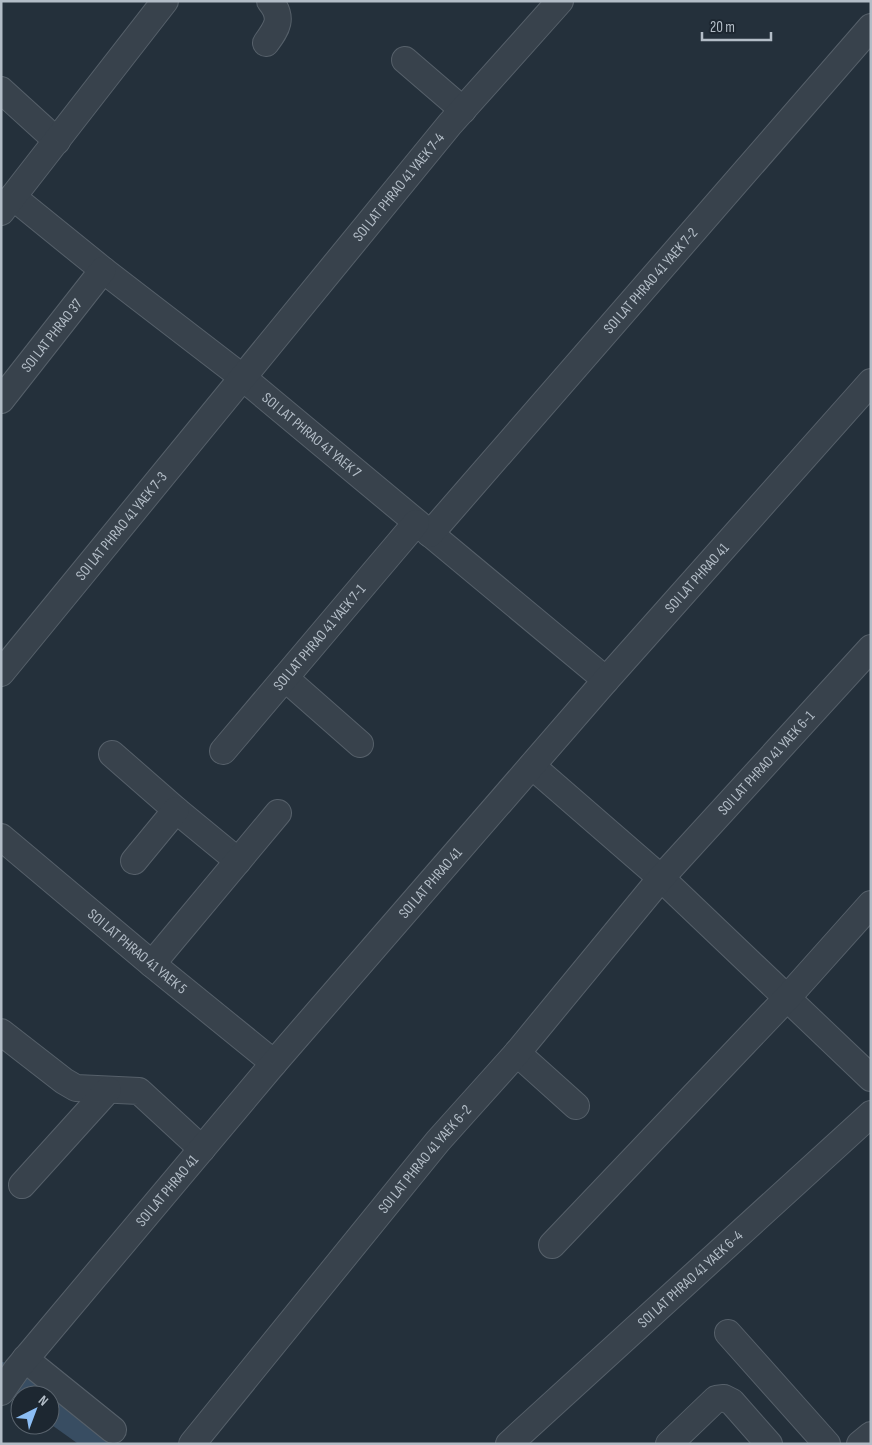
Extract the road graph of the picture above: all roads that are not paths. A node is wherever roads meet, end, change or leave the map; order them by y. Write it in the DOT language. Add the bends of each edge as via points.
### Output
graph roads {
  1 [pos="165,1"];
  2 [pos="270,1"];
  3 [pos="560,1"];
  4 [pos="871,28"];
  5 [pos="266,43"];
  6 [pos="405,60"];
  7 [pos="1,90"];
  8 [pos="463,110"];
  9 [pos="57,141"];
  10 [pos="7,205"];
  11 [pos="103,270"];
  12 [pos="242,378"];
  13 [pos="871,382"];
  14 [pos="1,400"];
  15 [pos="423,528"];
  16 [pos="871,648"];
  17 [pos="1,673"];
  18 [pos="285,678"];
  19 [pos="606,680"];
  20 [pos="360,744"];
  21 [pos="222,751"];
  22 [pos="112,754"];
  23 [pos="532,766"];
  24 [pos="176,810"];
  25 [pos="278,813"];
  26 [pos="1,837"];
  27 [pos="134,861"];
  28 [pos="238,861"];
  29 [pos="661,878"];
  30 [pos="871,904"];
  31 [pos="152,964"];
  32 [pos="787,998"];
  33 [pos="1,1032"];
  34 [pos="517,1053"];
  35 [pos="274,1063"];
  36 [pos="871,1078"];
  37 [pos="108,1090"];
  38 [pos="576,1106"];
  39 [pos="871,1114"];
  40 [pos="202,1149"];
  41 [pos="22,1185"];
  42 [pos="552,1245"];
  43 [pos="728,1333"];
  44 [pos="21,1364"];
  45 [pos="1,1392"];
  46 [pos="113,1430"];
  47 [pos="871,1435"];
  48 [pos="192,1444"];
  49 [pos="509,1444"];
  50 [pos="669,1444"];
  51 [pos="769,1444"];
  52 [pos="827,1444"];
  53 [pos="860,1444"];
  1 -- 9 [label="street"];
  2 -- 5 [label="street" via="278,15 278,28"];
  3 -- 8 [label="street, SOI LAT PHRAO 41 YAEK 7-4"];
  4 -- 15 [label="street, SOI LAT PHRAO 41 YAEK 7-2"];
  6 -- 8 [label="street"];
  7 -- 9 [label="street"];
  8 -- 12 [label="street, SOI LAT PHRAO 41 YAEK 7-4"];
  9 -- 10 [label="street"];
  10 -- 11 [label="street, SOI LAT PHRAO 41 YAEK 7"];
  11 -- 12 [label="street, SOI LAT PHRAO 41 YAEK 7"];
  11 -- 14 [label="street, SOI LAT PHRAO 37"];
  12 -- 15 [label="street, SOI LAT PHRAO 41 YAEK 7"];
  12 -- 17 [label="street, SOI LAT PHRAO 41 YAEK 7-3"];
  13 -- 19 [label="street, SOI LAT PHRAO 41"];
  15 -- 18 [label="street, SOI LAT PHRAO 41 YAEK 7-1"];
  15 -- 19 [label="street, SOI LAT PHRAO 41 YAEK 7"];
  16 -- 29 [label="street, SOI LAT PHRAO 41 YAEK 6-1"];
  18 -- 20 [label="street"];
  18 -- 21 [label="street, SOI LAT PHRAO 41 YAEK 7-1"];
  19 -- 23 [label="street, SOI LAT PHRAO 41"];
  22 -- 24 [label="street"];
  23 -- 29 [label="street"];
  23 -- 35 [label="street, SOI LAT PHRAO 41"];
  24 -- 27 [label="street"];
  24 -- 28 [label="street"];
  25 -- 28 [label="street"];
  26 -- 31 [label="street, SOI LAT PHRAO 41 YAEK 5"];
  28 -- 31 [label="street"];
  29 -- 32 [label="street"];
  29 -- 34 [label="street, SOI LAT PHRAO 41 YAEK 6-2"];
  30 -- 32 [label="street"];
  31 -- 35 [label="street, SOI LAT PHRAO 41 YAEK 5"];
  32 -- 36 [label="street"];
  32 -- 42 [label="street"];
  33 -- 37 [label="street" via="70,1085"];
  34 -- 38 [label="street"];
  34 -- 48 [label="street, SOI LAT PHRAO 41 YAEK 6-2" via="438,1140"];
  35 -- 40 [label="street, SOI LAT PHRAO 41"];
  37 -- 40 [label="street" via="139,1091"];
  37 -- 41 [label="street"];
  39 -- 49 [label="street, SOI LAT PHRAO 41 YAEK 6-4"];
  40 -- 44 [label="street, SOI LAT PHRAO 41"];
  43 -- 52 [label="street"];
  44 -- 45 [label="street, SOI LAT PHRAO 41"];
  44 -- 46 [label="street"];
  47 -- 53 [label="street"];
  50 -- 51 [label="street" via="716,1400 724,1398 732,1402"];
}
